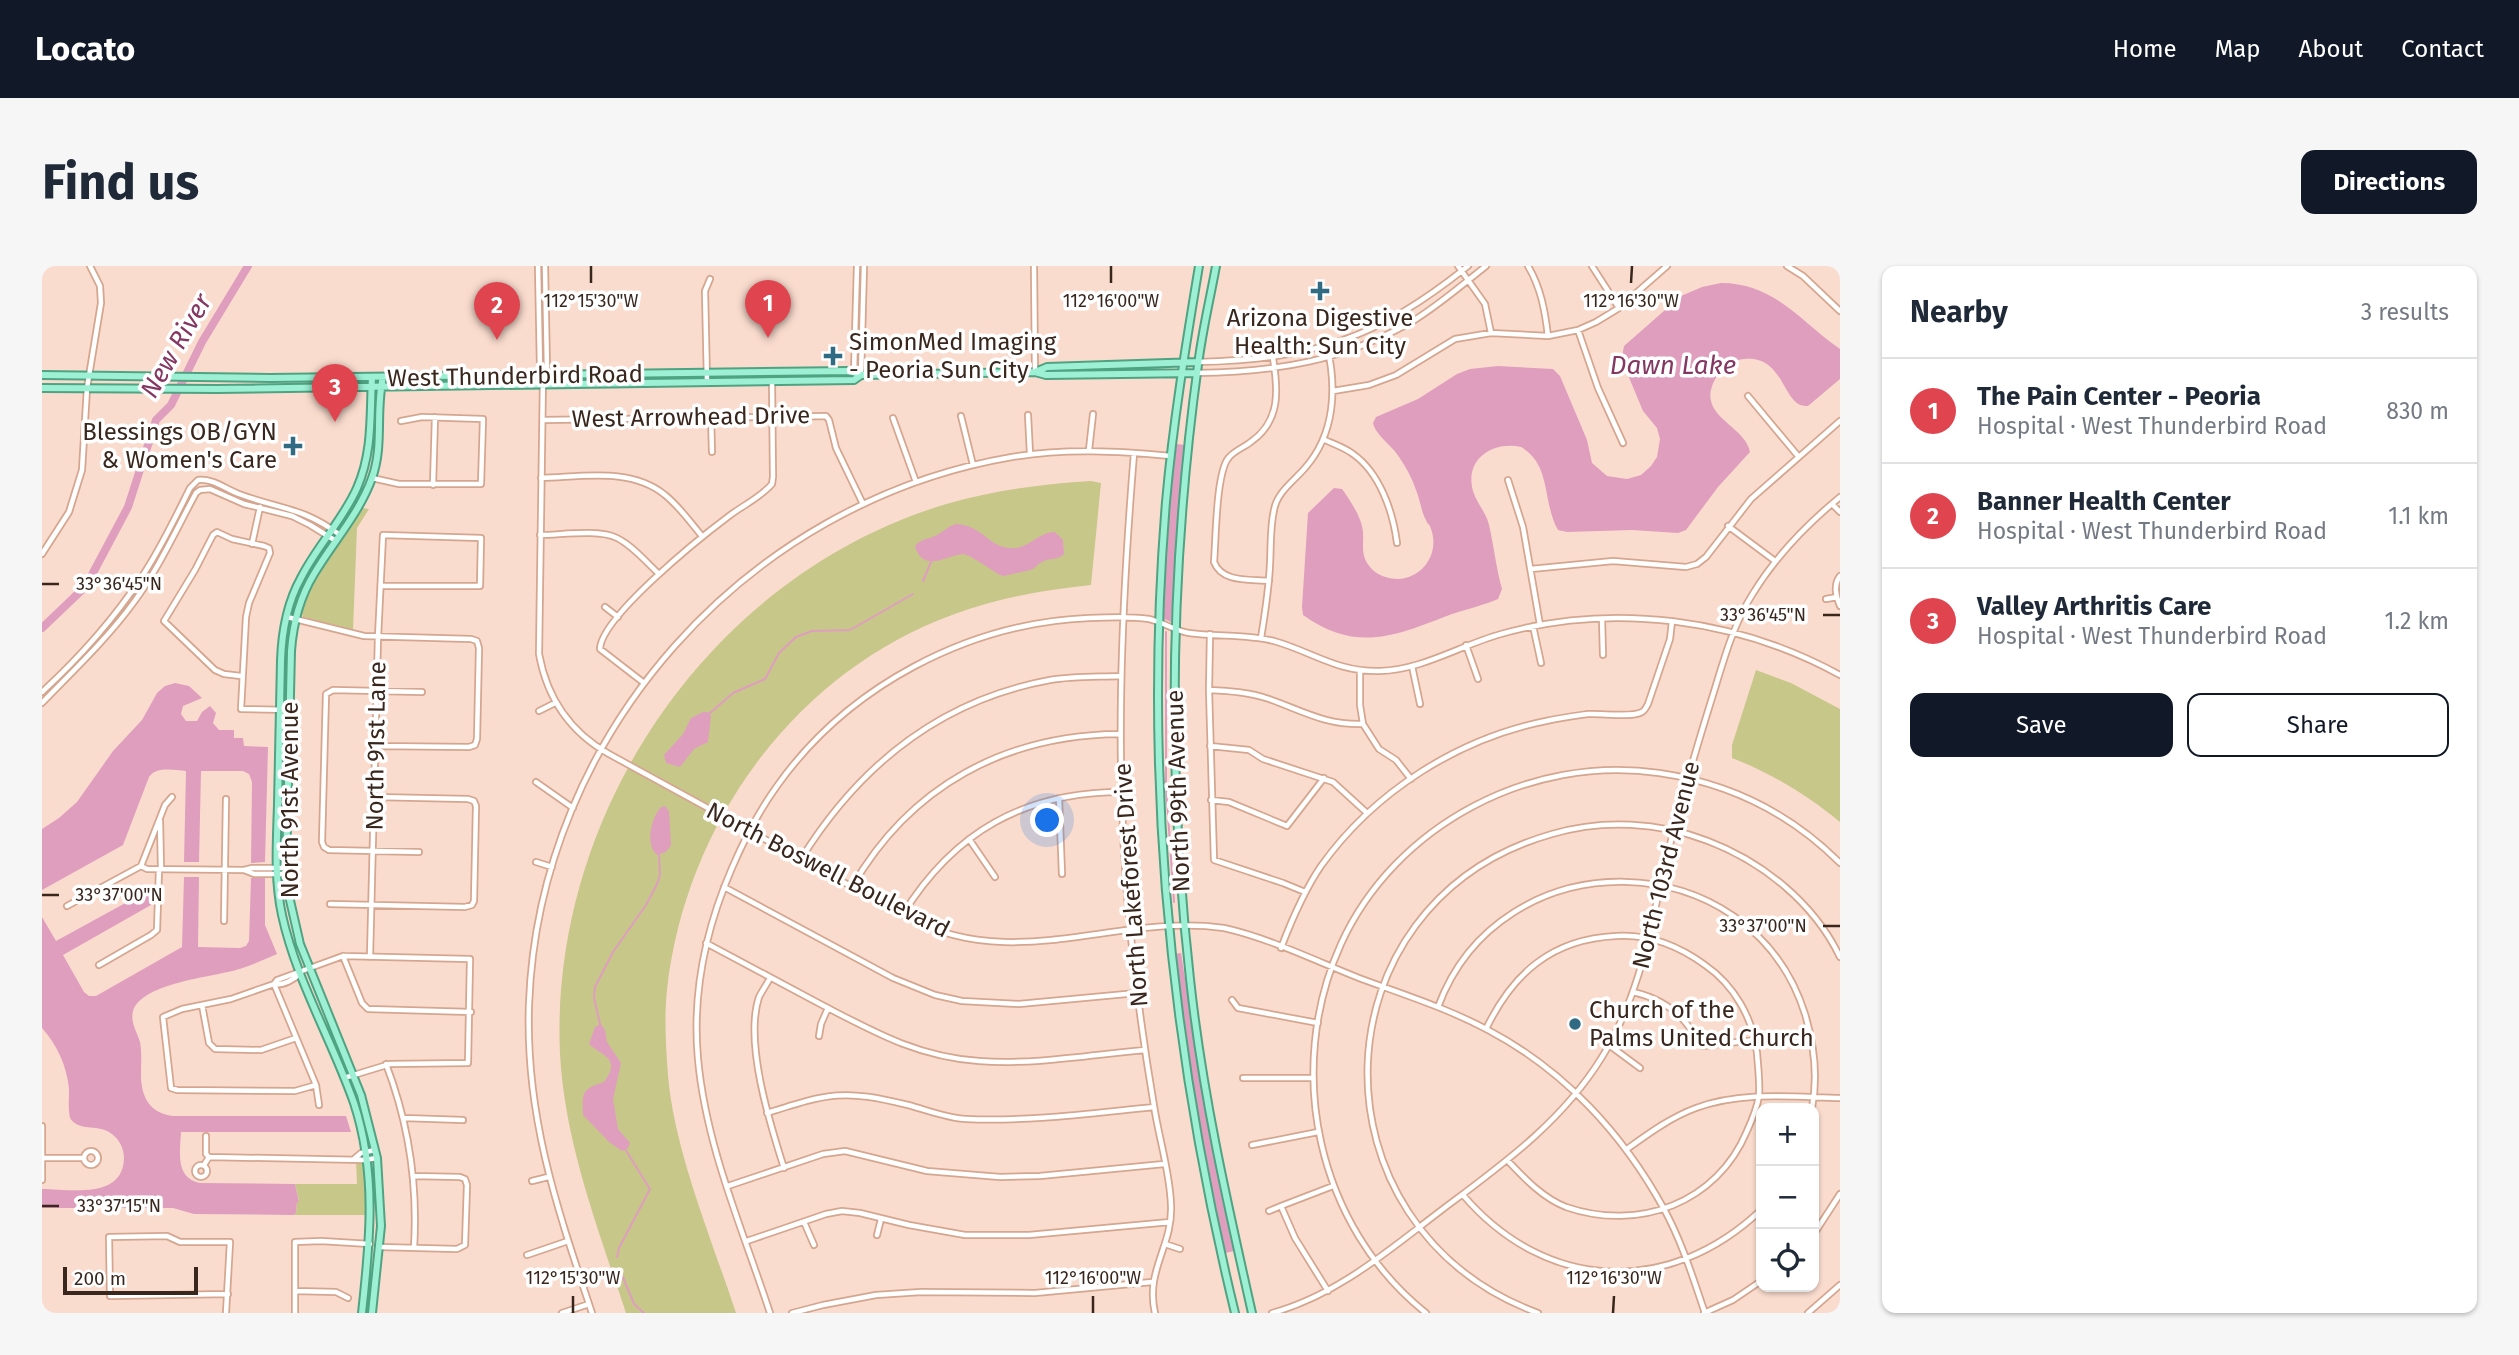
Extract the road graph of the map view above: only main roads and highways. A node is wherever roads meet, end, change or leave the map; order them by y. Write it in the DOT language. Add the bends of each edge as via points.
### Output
graph roads {
  1 [pos="1199,266"];
  2 [pos="1216,266"];
  3 [pos="1191,362"];
  4 [pos="805,372"];
  5 [pos="1035,372"];
  6 [pos="1189,373"];
  7 [pos="42,375"];
  8 [pos="862,376"];
  9 [pos="372,377"];
  10 [pos="383,377"];
  11 [pos="772,382"];
  12 [pos="371,387"];
  13 [pos="380,387"];
  14 [pos="42,388"];
  15 [pos="368,454"];
  16 [pos="372,478"];
  17 [pos="362,1313"];
  18 [pos="372,1313"];
  19 [pos="1235,1313"];
  20 [pos="1252,1313"];
  1 -- 3 [label="main road, North 99th Avenue"];
  2 -- 3 [label="main road, North 99th Avenue"];
  3 -- 5 [label="main road, West Thunderbird Road" via="1047,367"];
  3 -- 6 [label="main road, North 99th Avenue"];
  3 -- 6 [label="main road, North 99th Avenue"];
  4 -- 8 [label="main road, West Thunderbird Road" via="854,371"];
  4 -- 10 [label="main road, West Thunderbird Road"];
  4 -- 11 [label="main road"];
  5 -- 6 [label="main road, West Thunderbird Road"];
  5 -- 8 [label="main road, West Thunderbird Road"];
  6 -- 19 [label="main road, North 99th Avenue" via="1171,456 1159,622 1159,805 1168,928 1191,1107"];
  6 -- 20 [label="main road, North 99th Avenue" via="1174,690 1175,802 1194,1014 1210,1120"];
  7 -- 9 [label="main road, West Thunderbird Road"];
  8 -- 11 [label="main road, West Thunderbird Road"];
  9 -- 10 [label="main road, West Thunderbird Road"];
  9 -- 12 [label="main road, North 91st Avenue"];
  10 -- 13 [label="main road, North 91st Avenue"];
  11 -- 13 [label="main road, West Thunderbird Road"];
  12 -- 13 [label="main road, West Thunderbird Road"];
  12 -- 14 [label="main road, West Thunderbird Road"];
  12 -- 15 [label="main road, North 91st Avenue"];
  13 -- 16 [label="main road, North 91st Avenue" via="381,434"];
  15 -- 16 [label="main road"];
  15 -- 17 [label="main road, North 91st Avenue" via="357,488 301,576 286,617 277,871 284,922 344,1078 366,1152 370,1244"];
  16 -- 18 [label="main road, North 91st Avenue" via="312,577 296,619 291,651 286,871 293,921 364,1103 377,1158 380,1247"];
}
